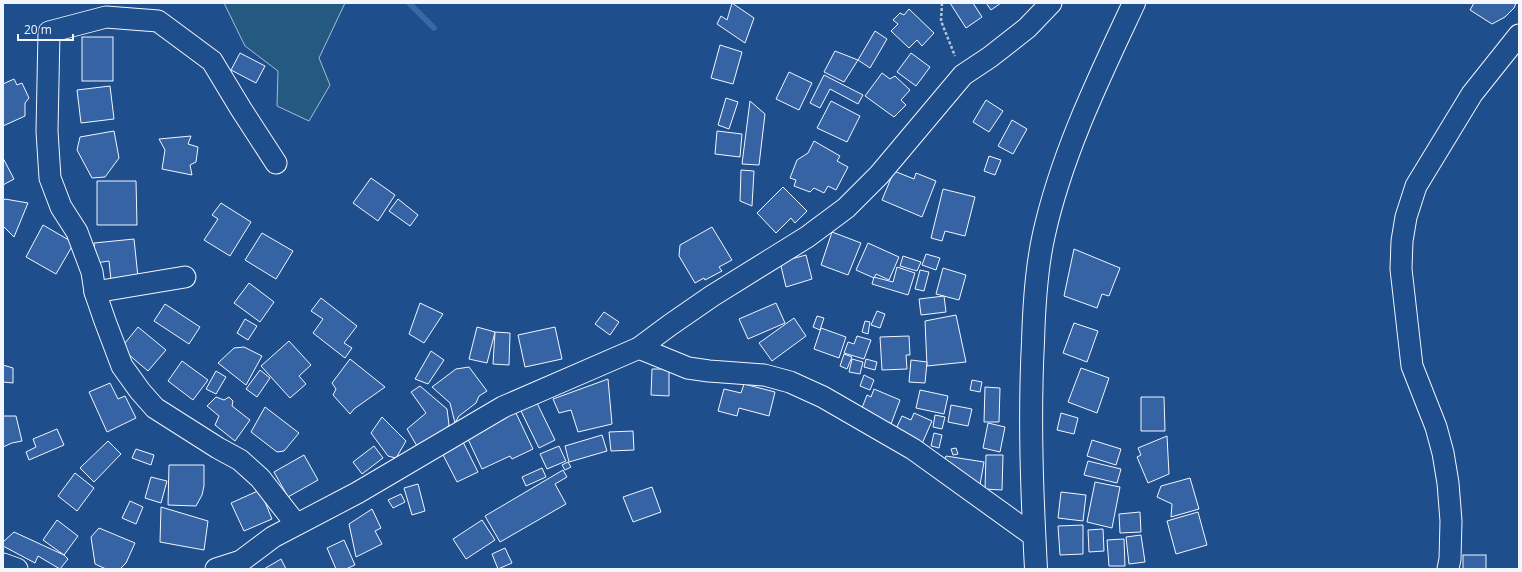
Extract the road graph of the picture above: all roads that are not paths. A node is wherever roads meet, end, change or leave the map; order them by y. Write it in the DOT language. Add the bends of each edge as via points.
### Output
graph roads {
  1 [pos="1051,3"];
  2 [pos="1134,3"];
  3 [pos="1519,35"];
  4 [pos="276,163"];
  5 [pos="185,277"];
  6 [pos="95,292"];
  7 [pos="639,348"];
  8 [pos="296,524"];
  9 [pos="1034,536"];
  10 [pos="3,564"];
  11 [pos="17,569"];
  12 [pos="216,569"];
  13 [pos="1036,569"];
  14 [pos="1448,569"];
  1 -- 7 [label="street" via="1027,28 963,75 879,175 846,208 807,237 712,296"];
  2 -- 9 [label="highway" via="1075,134 1057,182 1044,235 1036,283 1030,396"];
  3 -- 14 [label="street" via="1472,94 1416,186 1406,217 1402,241 1401,269 1412,366 1436,427 1448,484 1451,521"];
  4 -- 6 [label="street" via="212,61 158,21 106,17 49,32 47,131 50,178 61,207 77,232 92,272"];
  5 -- 6 [label="street"];
  6 -- 8 [label="street" via="122,366 140,391 155,408 240,460 260,478"];
  7 -- 8 [label="street" via="503,407 358,493"];
  7 -- 9 [label="street" via="688,368 764,375 790,382 823,397 913,449"];
  8 -- 12 [label="street" via="273,537 241,561"];
  9 -- 13 [label="highway"];
  10 -- 11 [label="street"];
}
